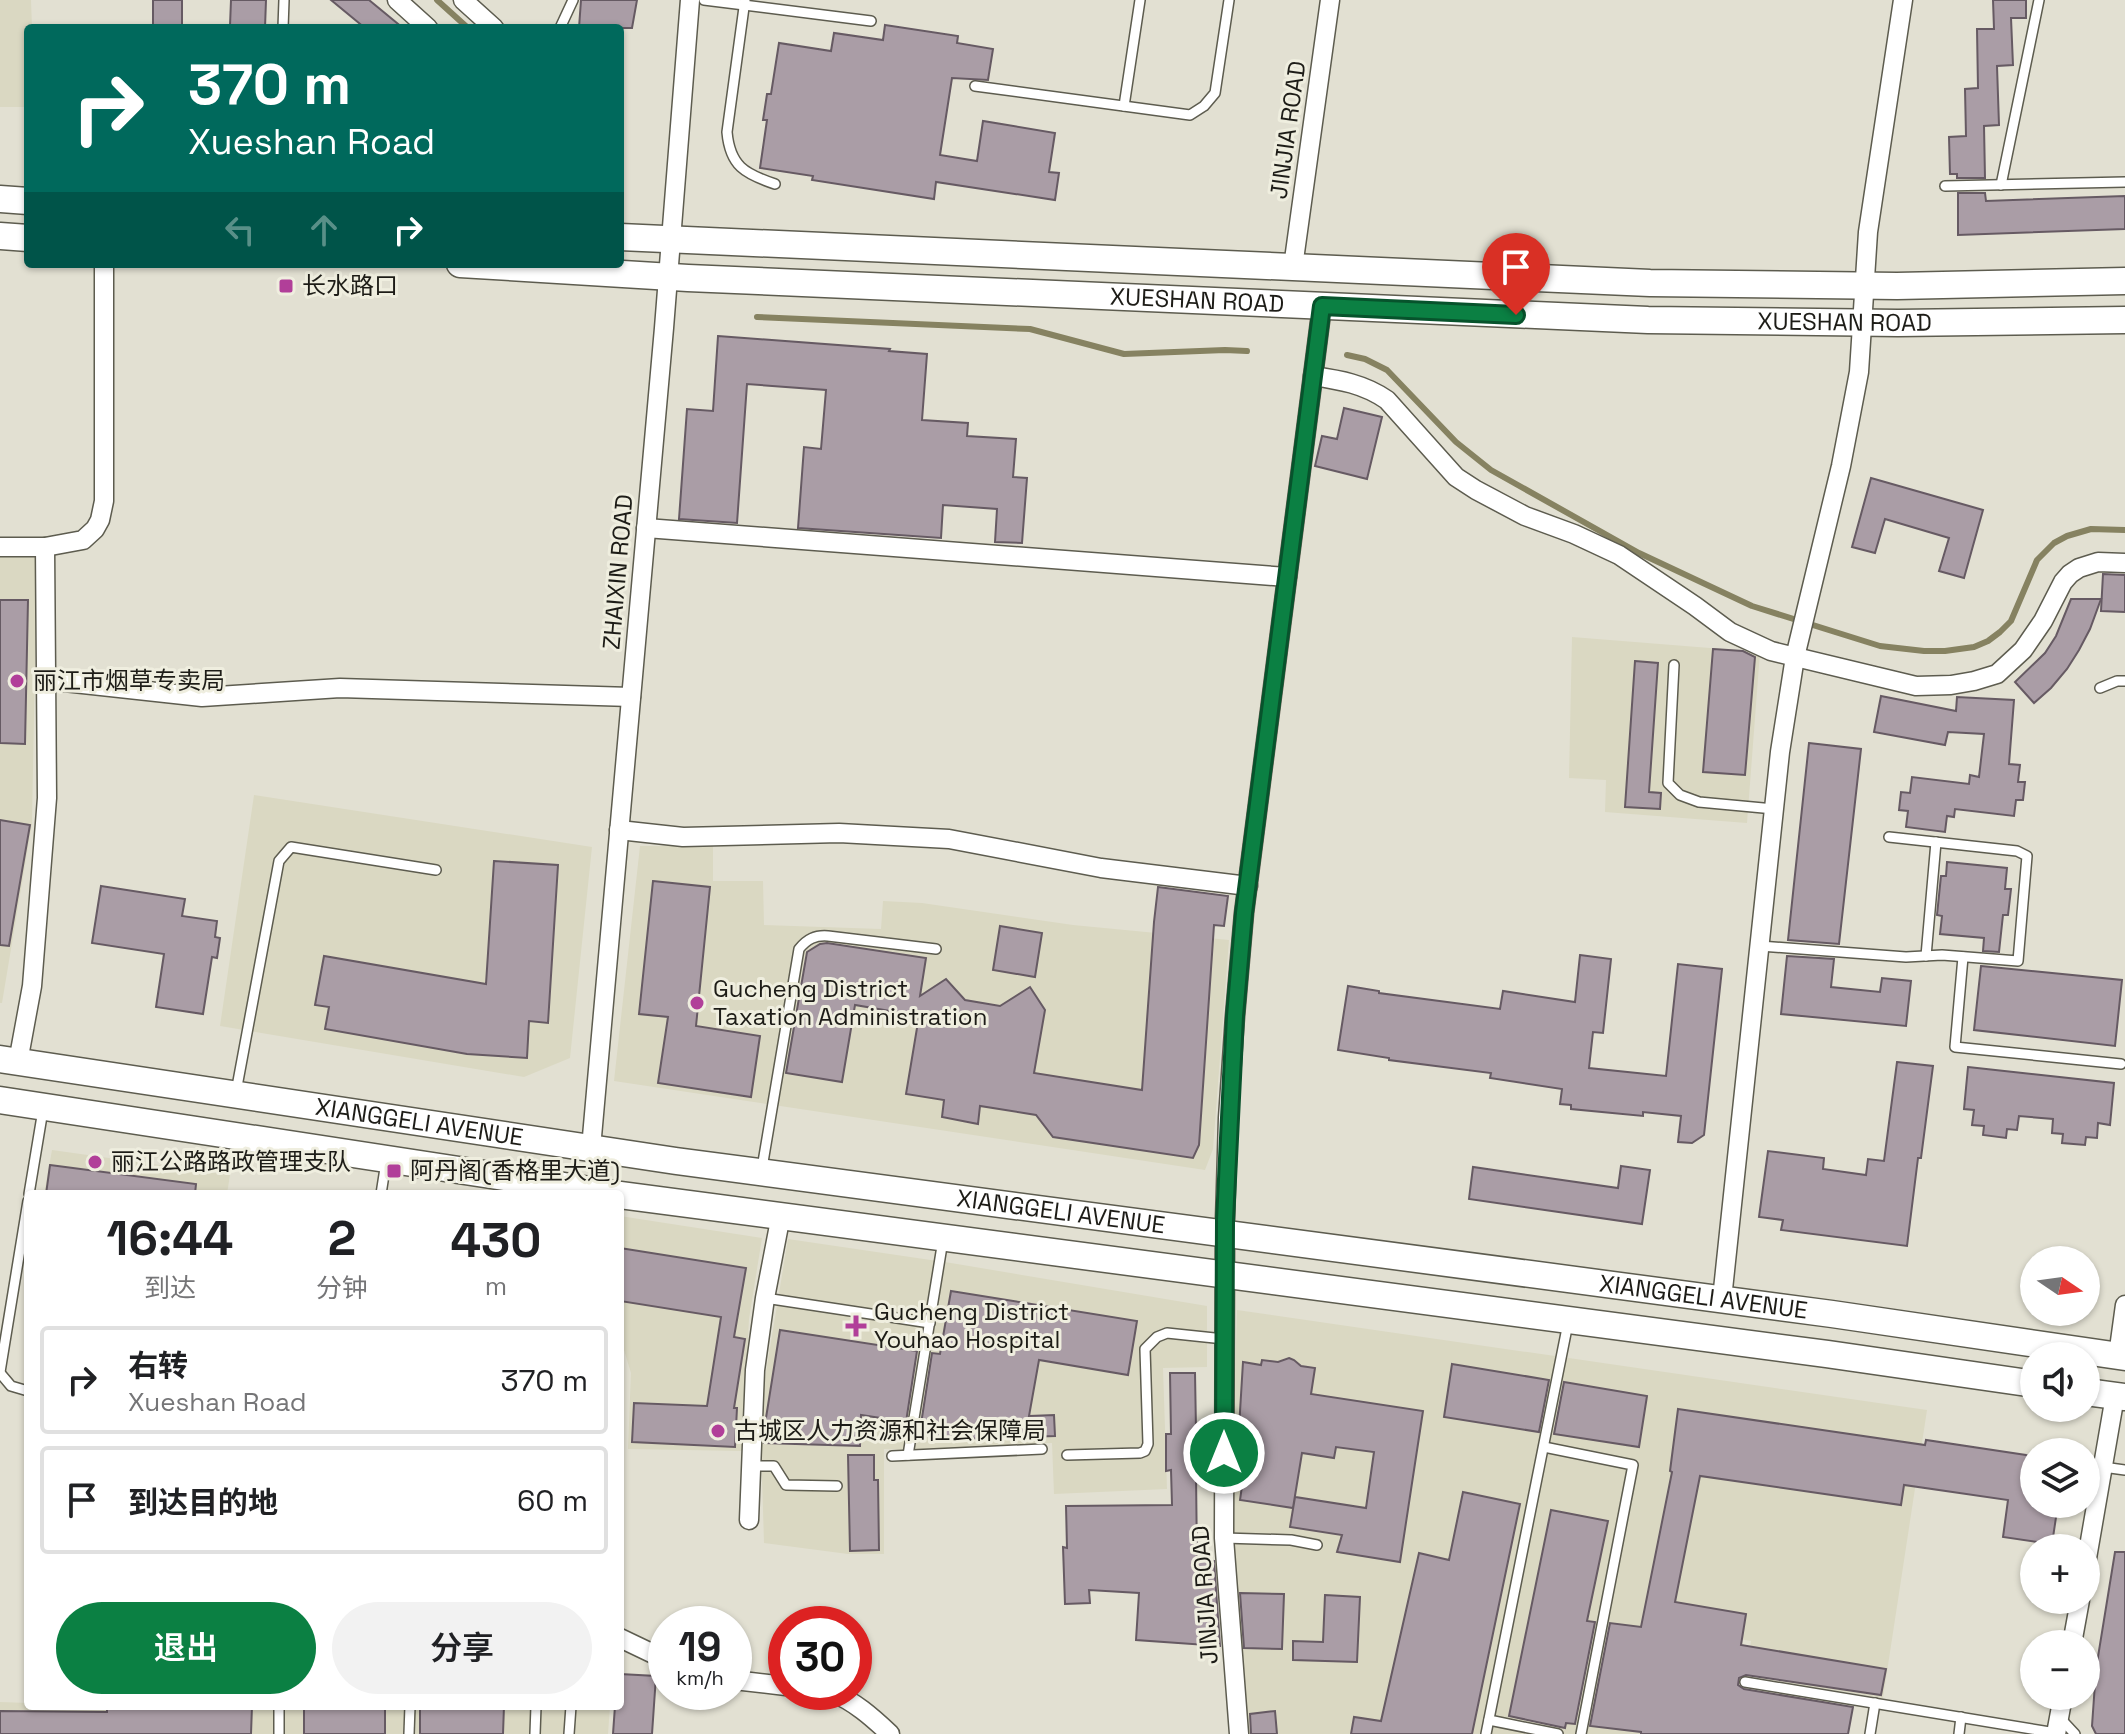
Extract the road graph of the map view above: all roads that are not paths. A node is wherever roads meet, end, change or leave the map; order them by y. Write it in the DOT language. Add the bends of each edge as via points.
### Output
graph roads {
  1 [pos="284,0"];
  2 [pos="397,0"];
  3 [pos="463,0"];
  4 [pos="573,0"];
  5 [pos="690,0"];
  6 [pos="704,0"];
  7 [pos="1140,0"];
  8 [pos="1229,0"];
  9 [pos="1330,0"];
  10 [pos="1903,0"];
  11 [pos="2039,0"];
  12 [pos="745,2"];
  13 [pos="871,21"];
  14 [pos="283,24"];
  15 [pos="424,24"];
  16 [pos="490,24"];
  17 [pos="562,24"];
  18 [pos="975,86"];
  19 [pos="1124,106"];
  20 [pos="2125,182"];
  21 [pos="775,184"];
  22 [pos="2001,185"];
  23 [pos="1945,186"];
  24 [pos="0,199"];
  25 [pos="24,201"];
  26 [pos="0,236"];
  27 [pos="624,237"];
  28 [pos="24,238"];
  29 [pos="671,240"];
  30 [pos="1293,267"];
  31 [pos="104,268"];
  32 [pos="524,268"];
  33 [pos="668,277"];
  34 [pos="2125,281"];
  35 [pos="1865,286"];
  36 [pos="1322,306"];
  37 [pos="2125,320"];
  38 [pos="1862,323"];
  39 [pos="1313,376"];
  40 [pos="646,528"];
  41 [pos="0,547"];
  42 [pos="45,547"];
  43 [pos="2125,563"];
  44 [pos="1287,577"];
  45 [pos="1795,657"];
  46 [pos="1674,665"];
  47 [pos="46,680"];
  48 [pos="2125,681"];
  49 [pos="2100,688"];
  50 [pos="631,697"];
  51 [pos="1774,809"];
  52 [pos="619,830"];
  53 [pos="1889,837"];
  54 [pos="1936,842"];
  55 [pos="436,870"];
  56 [pos="1248,886"];
  57 [pos="1760,946"];
  58 [pos="936,949"];
  59 [pos="1926,956"];
  60 [pos="1963,957"];
  61 [pos="9,1061"];
  62 [pos="2121,1064"];
  63 [pos="236,1095"];
  64 [pos="0,1100"];
  65 [pos="44,1107"];
  66 [pos="591,1148"];
  67 [pos="386,1158"];
  68 [pos="761,1172"];
  69 [pos="30,1190"];
  70 [pos="382,1190"];
  71 [pos="559,1190"];
  72 [pos="624,1195"];
  73 [pos="781,1215"];
  74 [pos="24,1232"];
  75 [pos="1225,1234"];
  76 [pos="944,1237"];
  77 [pos="1225,1274"];
  78 [pos="765,1298"];
  79 [pos="1722,1299"];
  80 [pos="2125,1305"];
  81 [pos="1569,1320"];
  82 [pos="930,1323"];
  83 [pos="1224,1339"];
  84 [pos="2122,1356"];
  85 [pos="0,1372"];
  86 [pos="2020,1382"];
  87 [pos="24,1390"];
  88 [pos="2100,1394"];
  89 [pos="2120,1397"];
  90 [pos="1544,1447"];
  91 [pos="1042,1449"];
  92 [pos="908,1455"];
  93 [pos="1067,1455"];
  94 [pos="892,1456"];
  95 [pos="751,1466"];
  96 [pos="2103,1467"];
  97 [pos="2125,1470"];
  98 [pos="837,1486"];
  99 [pos="749,1520"];
  100 [pos="2091,1534"];
  101 [pos="1224,1538"];
  102 [pos="1317,1545"];
  103 [pos="624,1640"];
  104 [pos="648,1651"];
  105 [pos="1745,1682"];
  106 [pos="1875,1703"];
  107 [pos="279,1710"];
  108 [pos="410,1710"];
  109 [pos="536,1710"];
  110 [pos="571,1710"];
  111 [pos="864,1710"];
  112 [pos="1961,1717"];
  113 [pos="1489,1720"];
  114 [pos="2057,1728"];
  115 [pos="279,1734"];
  116 [pos="409,1734"];
  117 [pos="535,1734"];
  118 [pos="569,1734"];
  119 [pos="890,1734"];
  120 [pos="1239,1734"];
  121 [pos="1486,1734"];
  122 [pos="1558,1734"];
  123 [pos="1581,1734"];
  124 [pos="1870,1734"];
  125 [pos="1959,1734"];
  126 [pos="2075,1734"];
  1 -- 14 [label="lane"];
  2 -- 15 [label="street"];
  3 -- 16 [label="street"];
  4 -- 17 [label="lane"];
  5 -- 29 [label="street, ZHAIXIN ROAD"];
  6 -- 12 [label="lane"];
  7 -- 19 [label="lane"];
  8 -- 19 [label="lane" via="1215,93 1204,106 1190,115"];
  9 -- 30 [label="street, JINJIA ROAD"];
  10 -- 35 [label="street" via="1868,232"];
  11 -- 22 [label="lane"];
  12 -- 13 [label="lane"];
  12 -- 21 [label="lane" via="728,144 743,170"];
  18 -- 19 [label="lane"];
  20 -- 22 [label="lane"];
  22 -- 23 [label="lane"];
  24 -- 25 [label="main road"];
  26 -- 28 [label="main road"];
  27 -- 29 [label="main road, XUESHAN ROAD"];
  29 -- 30 [label="main road, XUESHAN ROAD"];
  29 -- 33 [label="street, ZHAIXIN ROAD"];
  30 -- 35 [label="main road, XUESHAN ROAD" via="1650,283"];
  31 -- 42 [label="street" via="103,511 83,540"];
  32 -- 33 [label="main road, XUESHAN ROAD"];
  33 -- 36 [label="main road, XUESHAN ROAD"];
  33 -- 40 [label="street, ZHAIXIN ROAD"];
  34 -- 35 [label="main road, XUESHAN ROAD"];
  35 -- 38 [label="street"];
  36 -- 38 [label="main road, XUESHAN ROAD"];
  36 -- 39 [label="street, JINJIA ROAD"];
  37 -- 38 [label="main road, XUESHAN ROAD"];
  38 -- 45 [label="street" via="1859,372 1841,466"];
  39 -- 44 [label="street, JINJIA ROAD"];
  39 -- 45 [label="street" via="1357,384 1378,394 1456,477 1476,490 1619,555 1730,632"];
  40 -- 44 [label="street"];
  40 -- 50 [label="street, ZHAIXIN ROAD"];
  41 -- 42 [label="street"];
  42 -- 47 [label="street"];
  43 -- 45 [label="street" via="2098,562 2070,574 2023,650 1997,674 1974,681 1916,686"];
  44 -- 56 [label="street, JINJIA ROAD"];
  45 -- 51 [label="street"];
  46 -- 51 [label="lane" via="1668,783 1699,802"];
  47 -- 50 [label="street" via="202,697 340,688"];
  47 -- 61 [label="street" via="47,798 32,986"];
  48 -- 49 [label="lane"];
  50 -- 52 [label="street, ZHAIXIN ROAD"];
  51 -- 57 [label="street"];
  52 -- 56 [label="street" via="683,837 839,833 949,839 1101,868"];
  52 -- 66 [label="street, ZHAIXIN ROAD"];
  53 -- 54 [label="lane"];
  54 -- 59 [label="lane"];
  54 -- 60 [label="lane" via="2027,856 2018,961"];
  55 -- 63 [label="lane" via="291,847 279,861"];
  56 -- 75 [label="street, JINJIA ROAD" via="1228,1118"];
  57 -- 59 [label="lane"];
  57 -- 79 [label="street"];
  58 -- 68 [label="lane" via="828,936 815,937 799,949"];
  59 -- 60 [label="lane"];
  60 -- 62 [label="lane" via="1955,1047"];
  61 -- 63 [label="main road, XIANGGELI AVENUE"];
  63 -- 66 [label="main road, XIANGGELI AVENUE"];
  64 -- 65 [label="main road, XIANGGELI AVENUE"];
  65 -- 67 [label="main road, XIANGGELI AVENUE"];
  65 -- 69 [label="lane"];
  66 -- 68 [label="main road, XIANGGELI AVENUE"];
  67 -- 70 [label="lane"];
  67 -- 71 [label="main road, XIANGGELI AVENUE"];
  68 -- 75 [label="main road, XIANGGELI AVENUE"];
  72 -- 73 [label="main road, XIANGGELI AVENUE"];
  73 -- 76 [label="main road, XIANGGELI AVENUE"];
  73 -- 78 [label="street"];
  74 -- 85 [label="lane"];
  75 -- 77 [label="street, JINJIA ROAD"];
  75 -- 79 [label="main road, XIANGGELI AVENUE"];
  76 -- 77 [label="main road, XIANGGELI AVENUE"];
  76 -- 82 [label="lane"];
  77 -- 81 [label="main road, XIANGGELI AVENUE"];
  77 -- 83 [label="street, JINJIA ROAD"];
  78 -- 82 [label="lane"];
  78 -- 95 [label="street"];
  79 -- 84 [label="main road, XIANGGELI AVENUE"];
  80 -- 84 [label="street"];
  81 -- 86 [label="main road, XIANGGELI AVENUE"];
  81 -- 90 [label="lane"];
  82 -- 92 [label="lane"];
  83 -- 93 [label="lane" via="1167,1333 1145,1349 1145,1451"];
  83 -- 101 [label="street, JINJIA ROAD"];
  85 -- 87 [label="lane" via="11,1386"];
  88 -- 89 [label="main road"];
  89 -- 96 [label="street"];
  90 -- 113 [label="lane"];
  90 -- 123 [label="lane" via="1633,1465"];
  91 -- 92 [label="lane"];
  92 -- 94 [label="lane"];
  95 -- 98 [label="lane" via="774,1466 786,1485"];
  95 -- 99 [label="street"];
  96 -- 97 [label="lane"];
  96 -- 100 [label="street"];
  101 -- 102 [label="lane"];
  101 -- 120 [label="street, JINJIA ROAD"];
  103 -- 104 [label="street"];
  105 -- 106 [label="lane"];
  106 -- 112 [label="lane"];
  106 -- 124 [label="lane"];
  107 -- 115 [label="lane"];
  108 -- 116 [label="lane"];
  109 -- 117 [label="lane"];
  110 -- 118 [label="lane"];
  111 -- 119 [label="street"];
  112 -- 114 [label="lane"];
  112 -- 125 [label="lane"];
  113 -- 121 [label="lane"];
  113 -- 122 [label="lane"];
  114 -- 126 [label="lane"];
}
